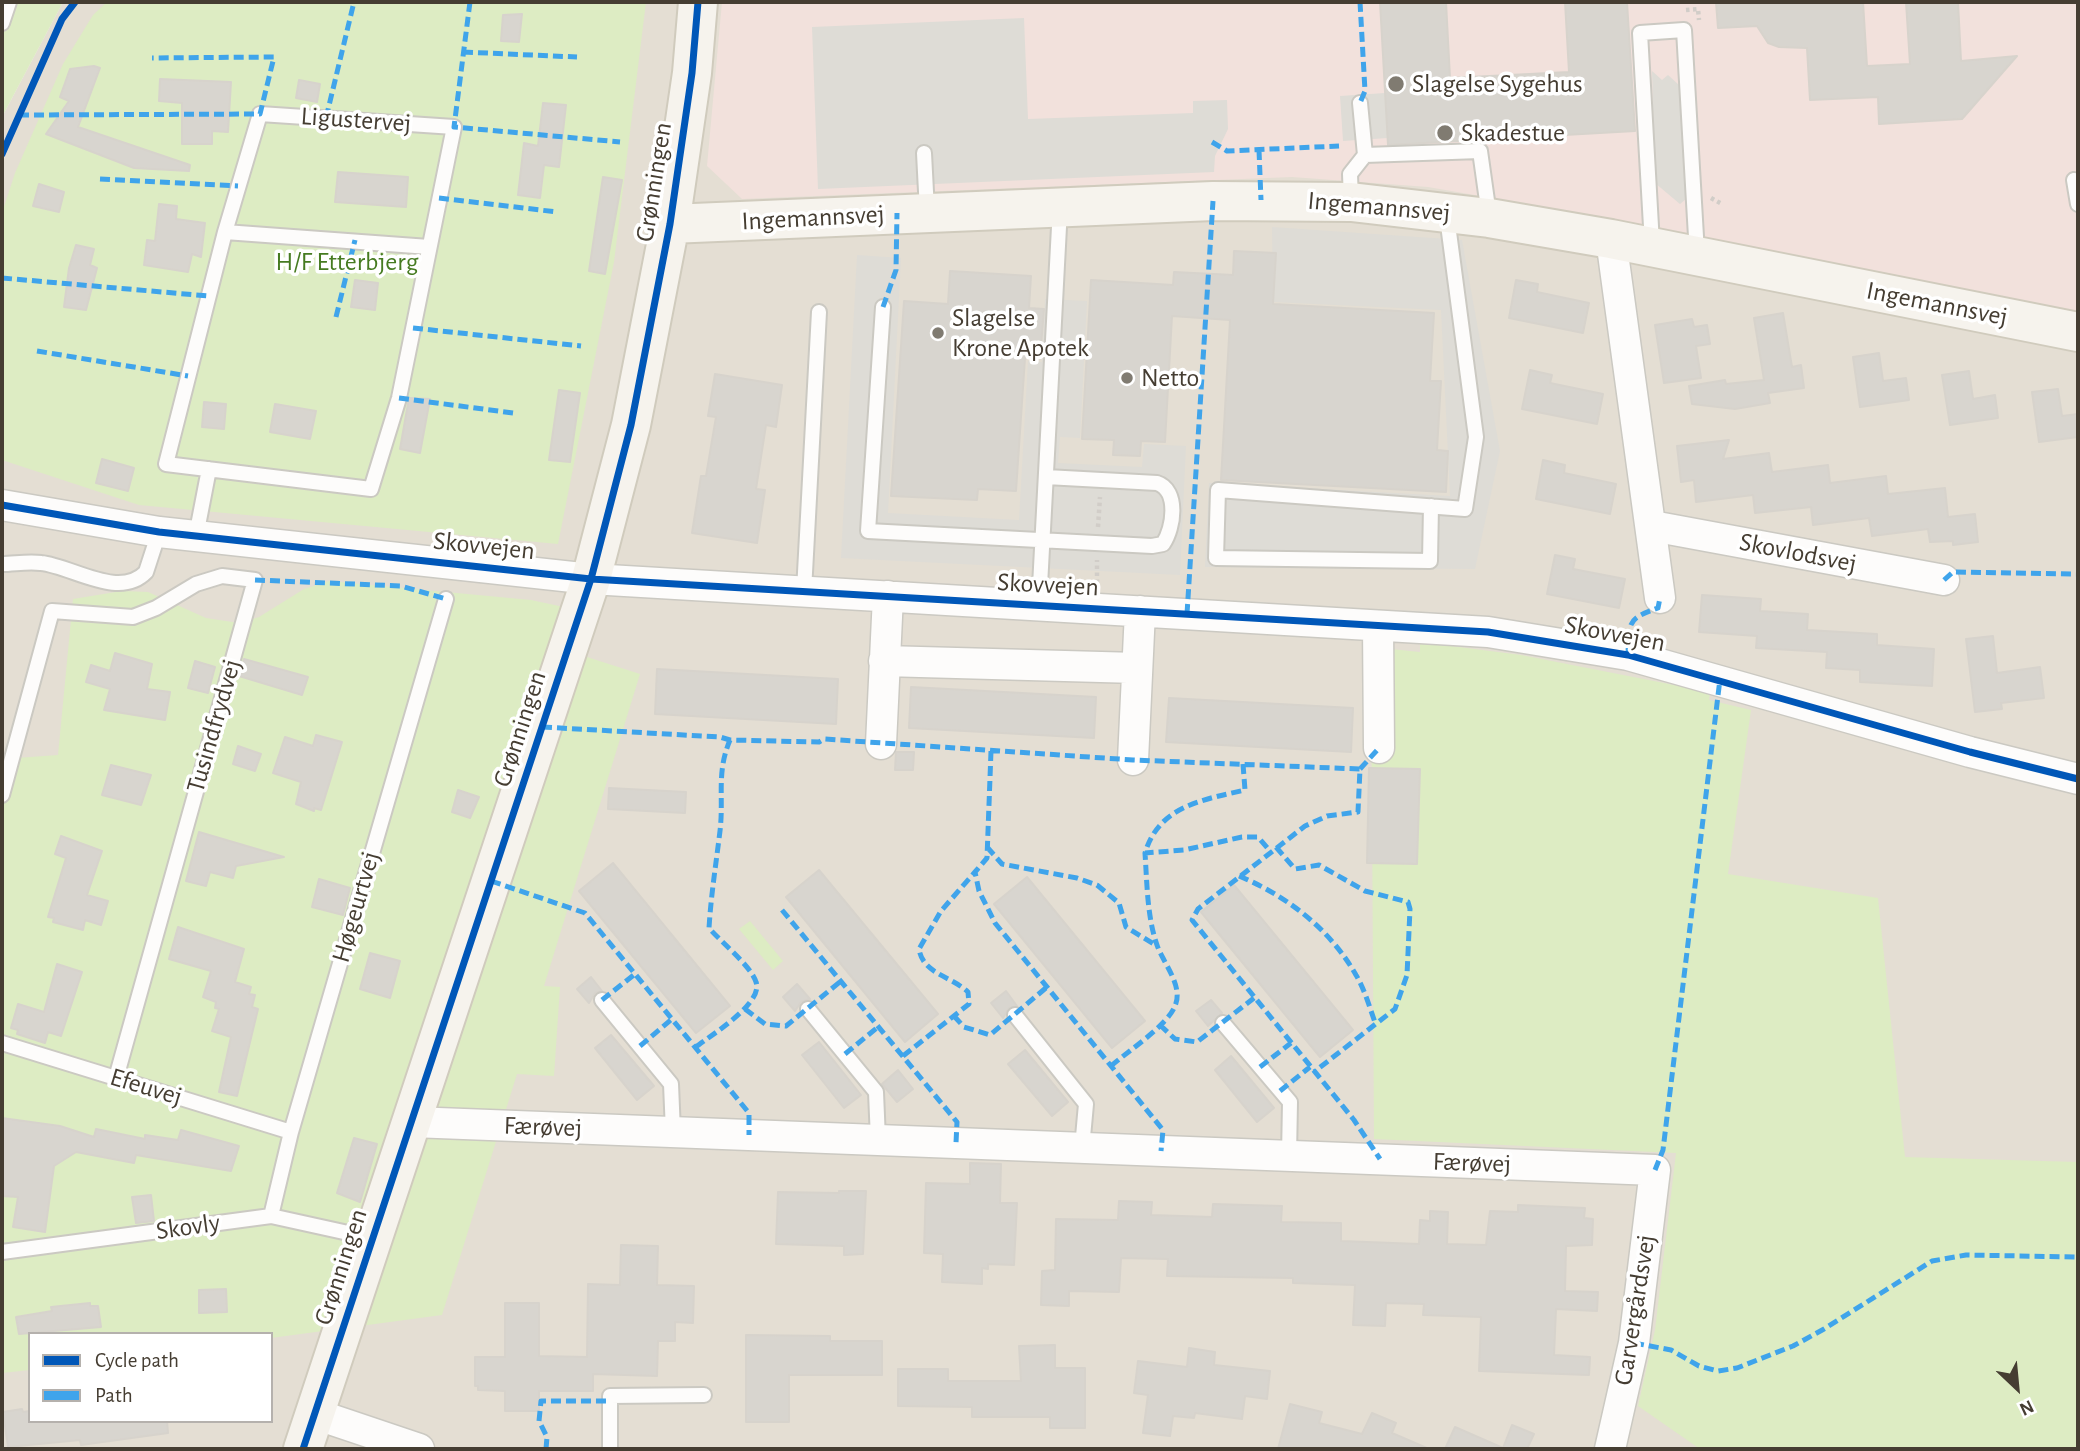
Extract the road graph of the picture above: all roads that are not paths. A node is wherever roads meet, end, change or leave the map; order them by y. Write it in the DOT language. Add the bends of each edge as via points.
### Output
graph roads {
  1 [pos="9,2"];
  2 [pos="698,2"];
  3 [pos="2,23"];
  4 [pos="1360,103"];
  5 [pos="925,153"];
  6 [pos="1365,155"];
  7 [pos="2074,180"];
  8 [pos="1351,202"];
  9 [pos="2078,204"];
  10 [pos="1060,207"];
  11 [pos="927,212"];
  12 [pos="1447,212"];
  13 [pos="1489,218"];
  14 [pos="670,224"];
  15 [pos="225,232"];
  16 [pos="1611,239"];
  17 [pos="429,247"];
  18 [pos="1652,247"];
  19 [pos="1697,256"];
  20 [pos="883,307"];
  21 [pos="819,312"];
  22 [pos="2078,332"];
  23 [pos="209,469"];
  24 [pos="1046,477"];
  25 [pos="2,505"];
  26 [pos="1431,506"];
  27 [pos="1653,526"];
  28 [pos="159,532"];
  29 [pos="196,536"];
  30 [pos="1044,538"];
  31 [pos="2,564"];
  32 [pos="592,579"];
  33 [pos="1944,580"];
  34 [pos="804,591"];
  35 [pos="888,596"];
  36 [pos="1660,598"];
  37 [pos="446,599"];
  38 [pos="1039,605"];
  39 [pos="1140,611"];
  40 [pos="1378,626"];
  41 [pos="884,661"];
  42 [pos="1137,668"];
  43 [pos="881,744"];
  44 [pos="1379,748"];
  45 [pos="1133,760"];
  46 [pos="2078,779"];
  47 [pos="2,795"];
  48 [pos="602,1000"];
  49 [pos="808,1009"];
  50 [pos="1015,1015"];
  51 [pos="1223,1023"];
  52 [pos="2,1044"];
  53 [pos="116,1078"];
  54 [pos="412,1122"];
  55 [pos="290,1132"];
  56 [pos="673,1132"];
  57 [pos="878,1140"];
  58 [pos="1082,1148"];
  59 [pos="1289,1156"];
  60 [pos="1655,1170"];
  61 [pos="271,1216"];
  62 [pos="373,1239"];
  63 [pos="2,1252"];
  64 [pos="704,1395"];
  65 [pos="309,1432"];
  66 [pos="419,1449"];
  67 [pos="610,1449"];
  68 [pos="1610,1449"];
  1 -- 3 [label="lane"];
  2 -- 14 [label="main road, Grønningen"];
  4 -- 6 [label="lane"];
  5 -- 11 [label="lane"];
  6 -- 8 [label="lane" via="1350,174"];
  6 -- 13 [label="lane" via="1480,151"];
  7 -- 9 [label="lane"];
  8 -- 10 [label="main road, Ingemannsvej" via="1237,200"];
  8 -- 12 [label="main road, Ingemannsvej"];
  10 -- 11 [label="main road, Ingemannsvej"];
  10 -- 24 [label="lane"];
  11 -- 14 [label="main road, Ingemannsvej"];
  12 -- 13 [label="main road, Ingemannsvej"];
  12 -- 26 [label="lane" via="1476,437 1465,509"];
  13 -- 16 [label="main road, Ingemannsvej"];
  14 -- 32 [label="main road, Grønningen" via="631,425"];
  15 -- 17 [label="lane"];
  15 -- 17 [label="lane, Ligustervej" via="260,114 454,127"];
  15 -- 23 [label="lane, Ligustervej" via="166,464"];
  16 -- 18 [label="main road, Ingemannsvej"];
  16 -- 27 [label="street"];
  17 -- 23 [label="lane, Ligustervej" via="399,398 372,489"];
  18 -- 19 [label="main road, Ingemannsvej"];
  18 -- 19 [label="lane" via="1640,33 1684,30"];
  19 -- 22 [label="main road, Ingemannsvej"];
  20 -- 30 [label="lane" via="868,531"];
  21 -- 34 [label="lane"];
  23 -- 29 [label="lane"];
  24 -- 30 [label="lane"];
  24 -- 30 [label="lane" via="1157,483 1167,486 1172,495 1169,535 1163,544"];
  25 -- 28 [label="street, Skovvejen"];
  26 -- 26 [label="lane" via="1218,490 1216,558 1430,561"];
  27 -- 33 [label="street, Skovlodsvej"];
  27 -- 36 [label="street"];
  28 -- 29 [label="street, Skovvejen"];
  28 -- 31 [label="lane" via="146,572 126,583 41,563"];
  29 -- 32 [label="street, Skovvejen"];
  30 -- 38 [label="lane"];
  32 -- 34 [label="street, Skovvejen"];
  32 -- 54 [label="main road, Grønningen"];
  34 -- 35 [label="street, Skovvejen"];
  35 -- 38 [label="street, Skovvejen"];
  35 -- 41 [label="street"];
  37 -- 55 [label="lane, Høgeurtvej"];
  38 -- 39 [label="street, Skovvejen"];
  39 -- 40 [label="street, Skovvejen"];
  39 -- 42 [label="street"];
  40 -- 44 [label="street"];
  40 -- 46 [label="street, Skovvejen" via="1488,632 1628,655"];
  41 -- 42 [label="street"];
  41 -- 43 [label="street"];
  42 -- 45 [label="street"];
  47 -- 53 [label="lane, Tusindfrydvej" via="52,611 133,617 222,576 255,580"];
  48 -- 56 [label="lane" via="671,1084"];
  49 -- 57 [label="lane" via="876,1092"];
  50 -- 58 [label="lane" via="1086,1104"];
  51 -- 59 [label="lane" via="1290,1102"];
  52 -- 53 [label="lane, Efeuvej"];
  53 -- 55 [label="lane, Efeuvej"];
  54 -- 56 [label="street, Færøvej"];
  54 -- 62 [label="main road, Grønningen"];
  55 -- 61 [label="lane, Høgeurtvej"];
  56 -- 57 [label="street, Færøvej"];
  57 -- 58 [label="street, Færøvej"];
  58 -- 59 [label="street, Færøvej"];
  59 -- 60 [label="street, Færøvej"];
  60 -- 68 [label="street, Garvergårdsvej" via="1634,1343"];
  61 -- 62 [label="lane, Skovly"];
  61 -- 63 [label="lane, Skovly"];
  62 -- 65 [label="main road, Grønningen"];
  64 -- 67 [label="lane" via="610,1396"];
  65 -- 66 [label="street"];
}
